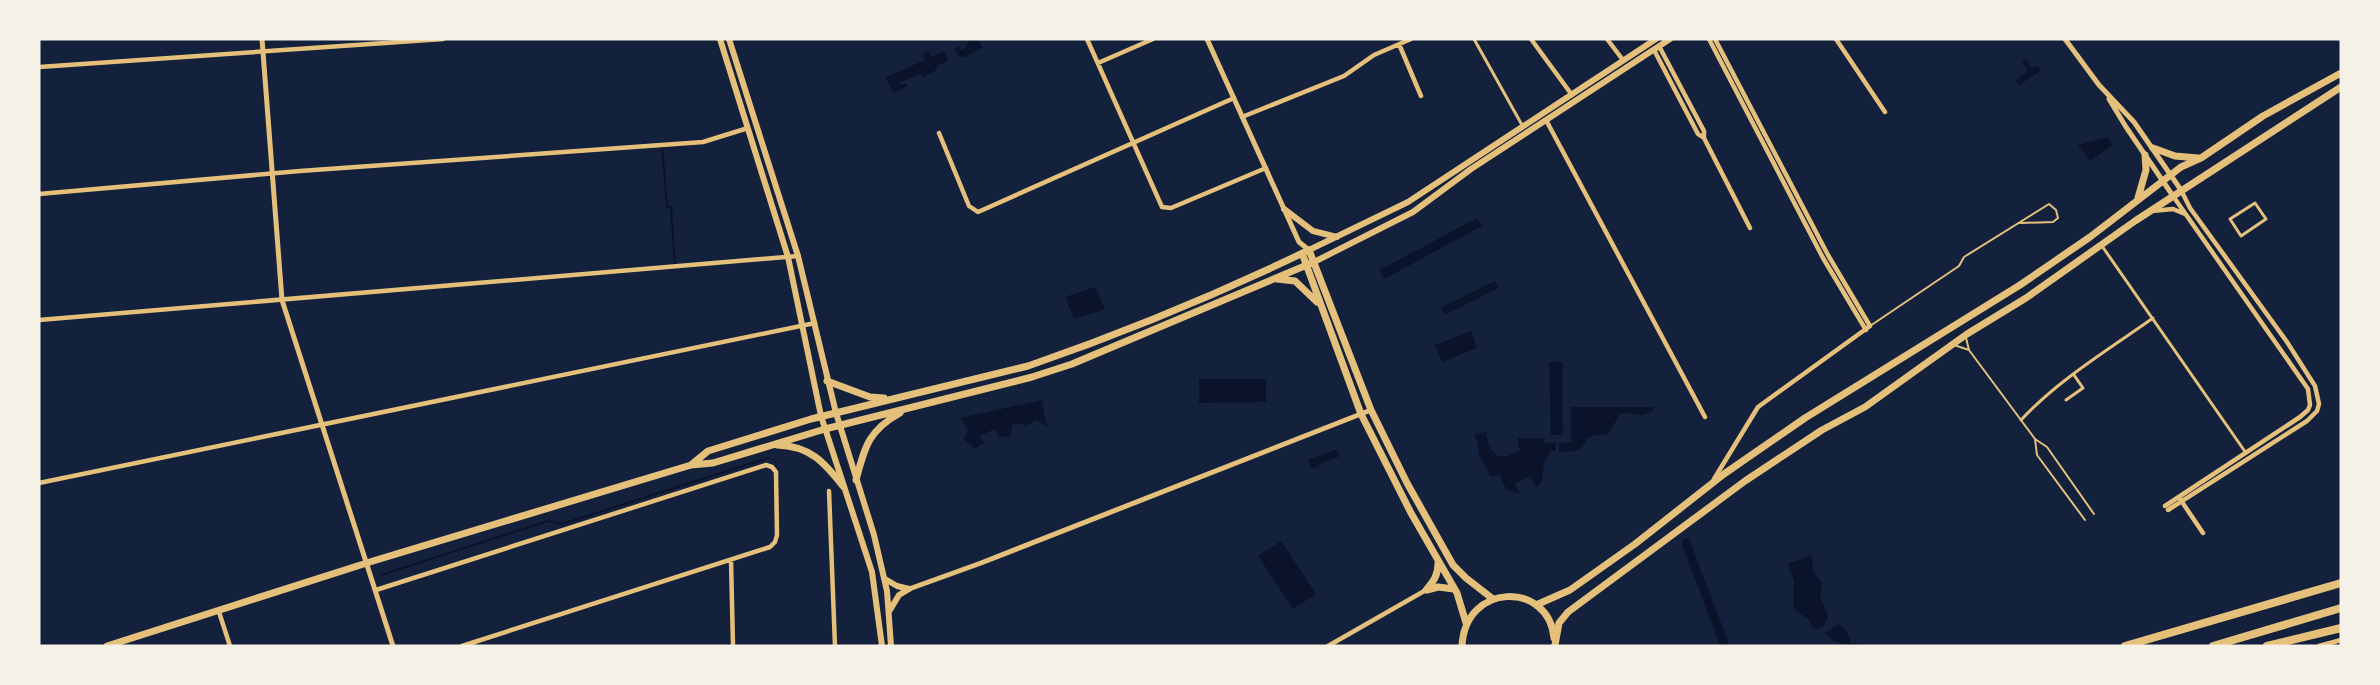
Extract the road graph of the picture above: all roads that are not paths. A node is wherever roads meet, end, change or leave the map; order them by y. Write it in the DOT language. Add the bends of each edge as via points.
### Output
graph roads {
  1 [pos="262,39"];
  2 [pos="443,39"];
  3 [pos="720,39"];
  4 [pos="729,39"];
  5 [pos="1087,39"];
  6 [pos="1153,39"];
  7 [pos="1207,39"];
  8 [pos="1412,39"];
  9 [pos="1474,39"];
  10 [pos="1531,39"];
  11 [pos="1607,39"];
  12 [pos="1656,39"];
  13 [pos="1670,39"];
  14 [pos="1709,39"];
  15 [pos="1715,39"];
  16 [pos="1836,39"];
  17 [pos="2065,39"];
  18 [pos="1400,44"];
  19 [pos="1656,48"];
  20 [pos="263,51"];
  21 [pos="1623,60"];
  22 [pos="1098,63"];
  23 [pos="39,67"];
  24 [pos="2341,73"];
  25 [pos="1679,84"];
  26 [pos="1673,86"];
  27 [pos="2341,87"];
  28 [pos="2104,90"];
  29 [pos="1572,95"];
  30 [pos="1421,96"];
  31 [pos="1234,98"];
  32 [pos="1886,112"];
  33 [pos="1545,116"];
  34 [pos="1242,117"];
  35 [pos="1523,127"];
  36 [pos="748,128"];
  37 [pos="939,133"];
  38 [pos="1704,138"];
  39 [pos="1134,143"];
  40 [pos="2153,148"];
  41 [pos="2145,156"];
  42 [pos="2201,158"];
  43 [pos="1266,168"];
  44 [pos="273,173"];
  45 [pos="2171,174"];
  46 [pos="2162,181"];
  47 [pos="2181,190"];
  48 [pos="39,194"];
  49 [pos="2173,196"];
  50 [pos="2138,198"];
  51 [pos="1284,209"];
  52 [pos="2150,211"];
  53 [pos="2187,216"];
  54 [pos="2230,219"];
  55 [pos="2020,223"];
  56 [pos="1750,228"];
  57 [pos="1337,237"];
  58 [pos="2102,245"];
  59 [pos="1306,252"];
  60 [pos="798,256"];
  61 [pos="788,257"];
  62 [pos="1310,263"];
  63 [pos="1272,279"];
  64 [pos="282,300"];
  65 [pos="1319,305"];
  66 [pos="2153,318"];
  67 [pos="39,320"];
  68 [pos="814,323"];
  69 [pos="802,326"];
  70 [pos="1868,328"];
  71 [pos="1967,334"];
  72 [pos="1952,344"];
  73 [pos="1969,350"];
  74 [pos="2074,375"];
  75 [pos="827,381"];
  76 [pos="892,399"];
  77 [pos="2066,400"];
  78 [pos="904,410"];
  79 [pos="1371,410"];
  80 [pos="836,413"];
  81 [pos="1360,414"];
  82 [pos="821,416"];
  83 [pos="1704,417"];
  84 [pos="2021,420"];
  85 [pos="322,424"];
  86 [pos="839,425"];
  87 [pos="825,429"];
  88 [pos="2035,439"];
  89 [pos="770,445"];
  90 [pos="2247,455"];
  91 [pos="691,465"];
  92 [pos="856,480"];
  93 [pos="39,483"];
  94 [pos="1711,485"];
  95 [pos="843,486"];
  96 [pos="830,491"];
  97 [pos="2180,499"];
  98 [pos="2166,508"];
  99 [pos="2094,514"];
  100 [pos="2085,520"];
  101 [pos="2203,532"];
  102 [pos="1438,558"];
  103 [pos="731,560"];
  104 [pos="368,563"];
  105 [pos="884,578"];
  106 [pos="2341,583"];
  107 [pos="909,588"];
  108 [pos="1454,589"];
  109 [pos="376,590"];
  110 [pos="1426,590"];
  111 [pos="1493,599"];
  112 [pos="1536,605"];
  113 [pos="2341,608"];
  114 [pos="219,612"];
  115 [pos="888,614"];
  116 [pos="1466,623"];
  117 [pos="2341,628"];
  118 [pos="2341,640"];
  119 [pos="107,646"];
  120 [pos="230,646"];
  121 [pos="393,646"];
  122 [pos="462,646"];
  123 [pos="733,646"];
  124 [pos="835,646"];
  125 [pos="882,646"];
  126 [pos="891,646"];
  127 [pos="1328,646"];
  128 [pos="1462,646"];
  129 [pos="1555,646"];
  130 [pos="2125,646"];
  131 [pos="2213,646"];
  132 [pos="2267,646"];
  133 [pos="2319,646"];
  1 -- 20 [label="street"];
  2 -- 20 [label="street"];
  3 -- 36 [label="main road"];
  4 -- 60 [label="main road"];
  5 -- 22 [label="street"];
  6 -- 22 [label="street"];
  7 -- 31 [label="street"];
  8 -- 18 [label="street"];
  9 -- 35 [label="street"];
  10 -- 29 [label="street"];
  11 -- 21 [label="street"];
  12 -- 21 [label="main road"];
  13 -- 19 [label="main road"];
  14 -- 70 [label="street" via="1823,258"];
  15 -- 70 [label="street"];
  16 -- 32 [label="street"];
  17 -- 28 [label="street"];
  18 -- 30 [label="street"];
  18 -- 34 [label="street" via="1374,55 1344,76"];
  19 -- 25 [label="street"];
  19 -- 26 [label="street"];
  19 -- 33 [label="main road"];
  20 -- 23 [label="street"];
  20 -- 44 [label="street"];
  21 -- 29 [label="main road"];
  22 -- 39 [label="street"];
  24 -- 42 [label="main road" via="2263,116"];
  25 -- 26 [label="street"];
  25 -- 38 [label="street"];
  26 -- 38 [label="street" via="1698,134"];
  27 -- 47 [label="main road"];
  28 -- 40 [label="street"];
  28 -- 41 [label="street"];
  29 -- 33 [label="main road"];
  31 -- 34 [label="street"];
  31 -- 39 [label="street"];
  33 -- 35 [label="main road"];
  33 -- 62 [label="main road" via="1413,212"];
  33 -- 83 [label="street"];
  34 -- 43 [label="street"];
  35 -- 57 [label="main road" via="1408,202"];
  36 -- 44 [label="street" via="703,142"];
  36 -- 61 [label="main road"];
  37 -- 39 [label="street" via="971,209 978,212"];
  38 -- 56 [label="street"];
  39 -- 43 [label="street" via="1164,208"];
  40 -- 42 [label="main road" via="2175,156"];
  40 -- 45 [label="street"];
  41 -- 46 [label="street"];
  41 -- 50 [label="main road" via="2146,170"];
  42 -- 45 [label="main road"];
  43 -- 51 [label="street"];
  44 -- 48 [label="street"];
  44 -- 64 [label="street"];
  45 -- 46 [label="main road"];
  45 -- 47 [label="street"];
  46 -- 49 [label="street"];
  46 -- 50 [label="main road"];
  47 -- 49 [label="main road"];
  47 -- 90 [label="street" via="2319,394 2317,411 2312,416"];
  49 -- 52 [label="main road"];
  49 -- 53 [label="street"];
  50 -- 94 [label="main road" via="2020,285 1805,418"];
  51 -- 57 [label="main road" via="1313,231"];
  51 -- 59 [label="street"];
  52 -- 53 [label="street" via="2173,209"];
  52 -- 58 [label="main road"];
  53 -- 90 [label="street" via="2288,358 2310,396 2308,410"];
  54 -- 54 [label="street" via="2241,236 2266,219 2255,202"];
  55 -- 55 [label="lane" via="2056,221 2058,213 2049,204"];
  55 -- 70 [label="lane" via="1964,257 1959,266"];
  57 -- 59 [label="main road"];
  58 -- 66 [label="street"];
  58 -- 71 [label="main road"];
  59 -- 62 [label="main road"];
  59 -- 76 [label="main road" via="1061,355"];
  60 -- 61 [label="street"];
  60 -- 68 [label="main road"];
  61 -- 64 [label="street"];
  61 -- 69 [label="main road"];
  62 -- 63 [label="main road"];
  62 -- 65 [label="main road"];
  62 -- 79 [label="main road"];
  63 -- 65 [label="main road" via="1295,281"];
  63 -- 78 [label="main road" via="1072,364"];
  64 -- 67 [label="street"];
  64 -- 85 [label="street"];
  65 -- 81 [label="main road"];
  66 -- 74 [label="street"];
  66 -- 90 [label="street"];
  68 -- 69 [label="street"];
  68 -- 75 [label="main road"];
  69 -- 82 [label="main road"];
  69 -- 85 [label="street"];
  70 -- 94 [label="street" via="1758,408"];
  71 -- 72 [label="main road"];
  71 -- 73 [label="lane"];
  72 -- 73 [label="lane"];
  72 -- 129 [label="main road" via="1865,406 1745,481 1568,612 1559,623"];
  73 -- 84 [label="lane"];
  74 -- 77 [label="street" via="2083,388"];
  74 -- 84 [label="street"];
  75 -- 76 [label="main road" via="870,397"];
  75 -- 80 [label="main road"];
  76 -- 80 [label="main road"];
  78 -- 86 [label="main road"];
  78 -- 92 [label="main road" via="876,429"];
  79 -- 81 [label="street"];
  79 -- 111 [label="main road" via="1453,565"];
  80 -- 82 [label="main road"];
  80 -- 86 [label="main road"];
  81 -- 102 [label="main road"];
  81 -- 107 [label="street" via="991,560"];
  82 -- 87 [label="main road"];
  82 -- 91 [label="main road" via="708,452"];
  84 -- 88 [label="lane"];
  85 -- 93 [label="street"];
  85 -- 104 [label="street"];
  86 -- 87 [label="main road"];
  86 -- 92 [label="main road"];
  87 -- 89 [label="main road"];
  87 -- 95 [label="main road"];
  88 -- 99 [label="lane" via="2048,447"];
  88 -- 100 [label="lane" via="2037,455"];
  89 -- 91 [label="main road" via="713,463"];
  89 -- 95 [label="main road" via="800,448 812,454 825,463"];
  90 -- 97 [label="street"];
  91 -- 104 [label="main road"];
  92 -- 105 [label="main road"];
  94 -- 112 [label="main road" via="1570,590"];
  95 -- 125 [label="main road" via="872,572"];
  96 -- 124 [label="street"];
  97 -- 98 [label="street"];
  97 -- 101 [label="street"];
  102 -- 108 [label="main road"];
  102 -- 110 [label="main road" via="1438,572"];
  103 -- 109 [label="street" via="775,542 776,472 772,467 766,465"];
  103 -- 122 [label="street"];
  103 -- 123 [label="street"];
  104 -- 109 [label="street"];
  104 -- 114 [label="main road"];
  105 -- 107 [label="main road"];
  105 -- 115 [label="main road"];
  106 -- 130 [label="highway"];
  107 -- 115 [label="main road" via="893,603"];
  108 -- 110 [label="main road"];
  108 -- 116 [label="main road"];
  109 -- 121 [label="street"];
  110 -- 127 [label="street"];
  111 -- 112 [label="main road" via="1515,597"];
  111 -- 116 [label="main road" via="1482,604"];
  112 -- 129 [label="main road" via="1554,630"];
  113 -- 131 [label="highway"];
  114 -- 119 [label="main road"];
  114 -- 120 [label="street"];
  115 -- 126 [label="main road"];
  116 -- 128 [label="main road"];
  117 -- 132 [label="highway"];
  118 -- 133 [label="street"];
}
